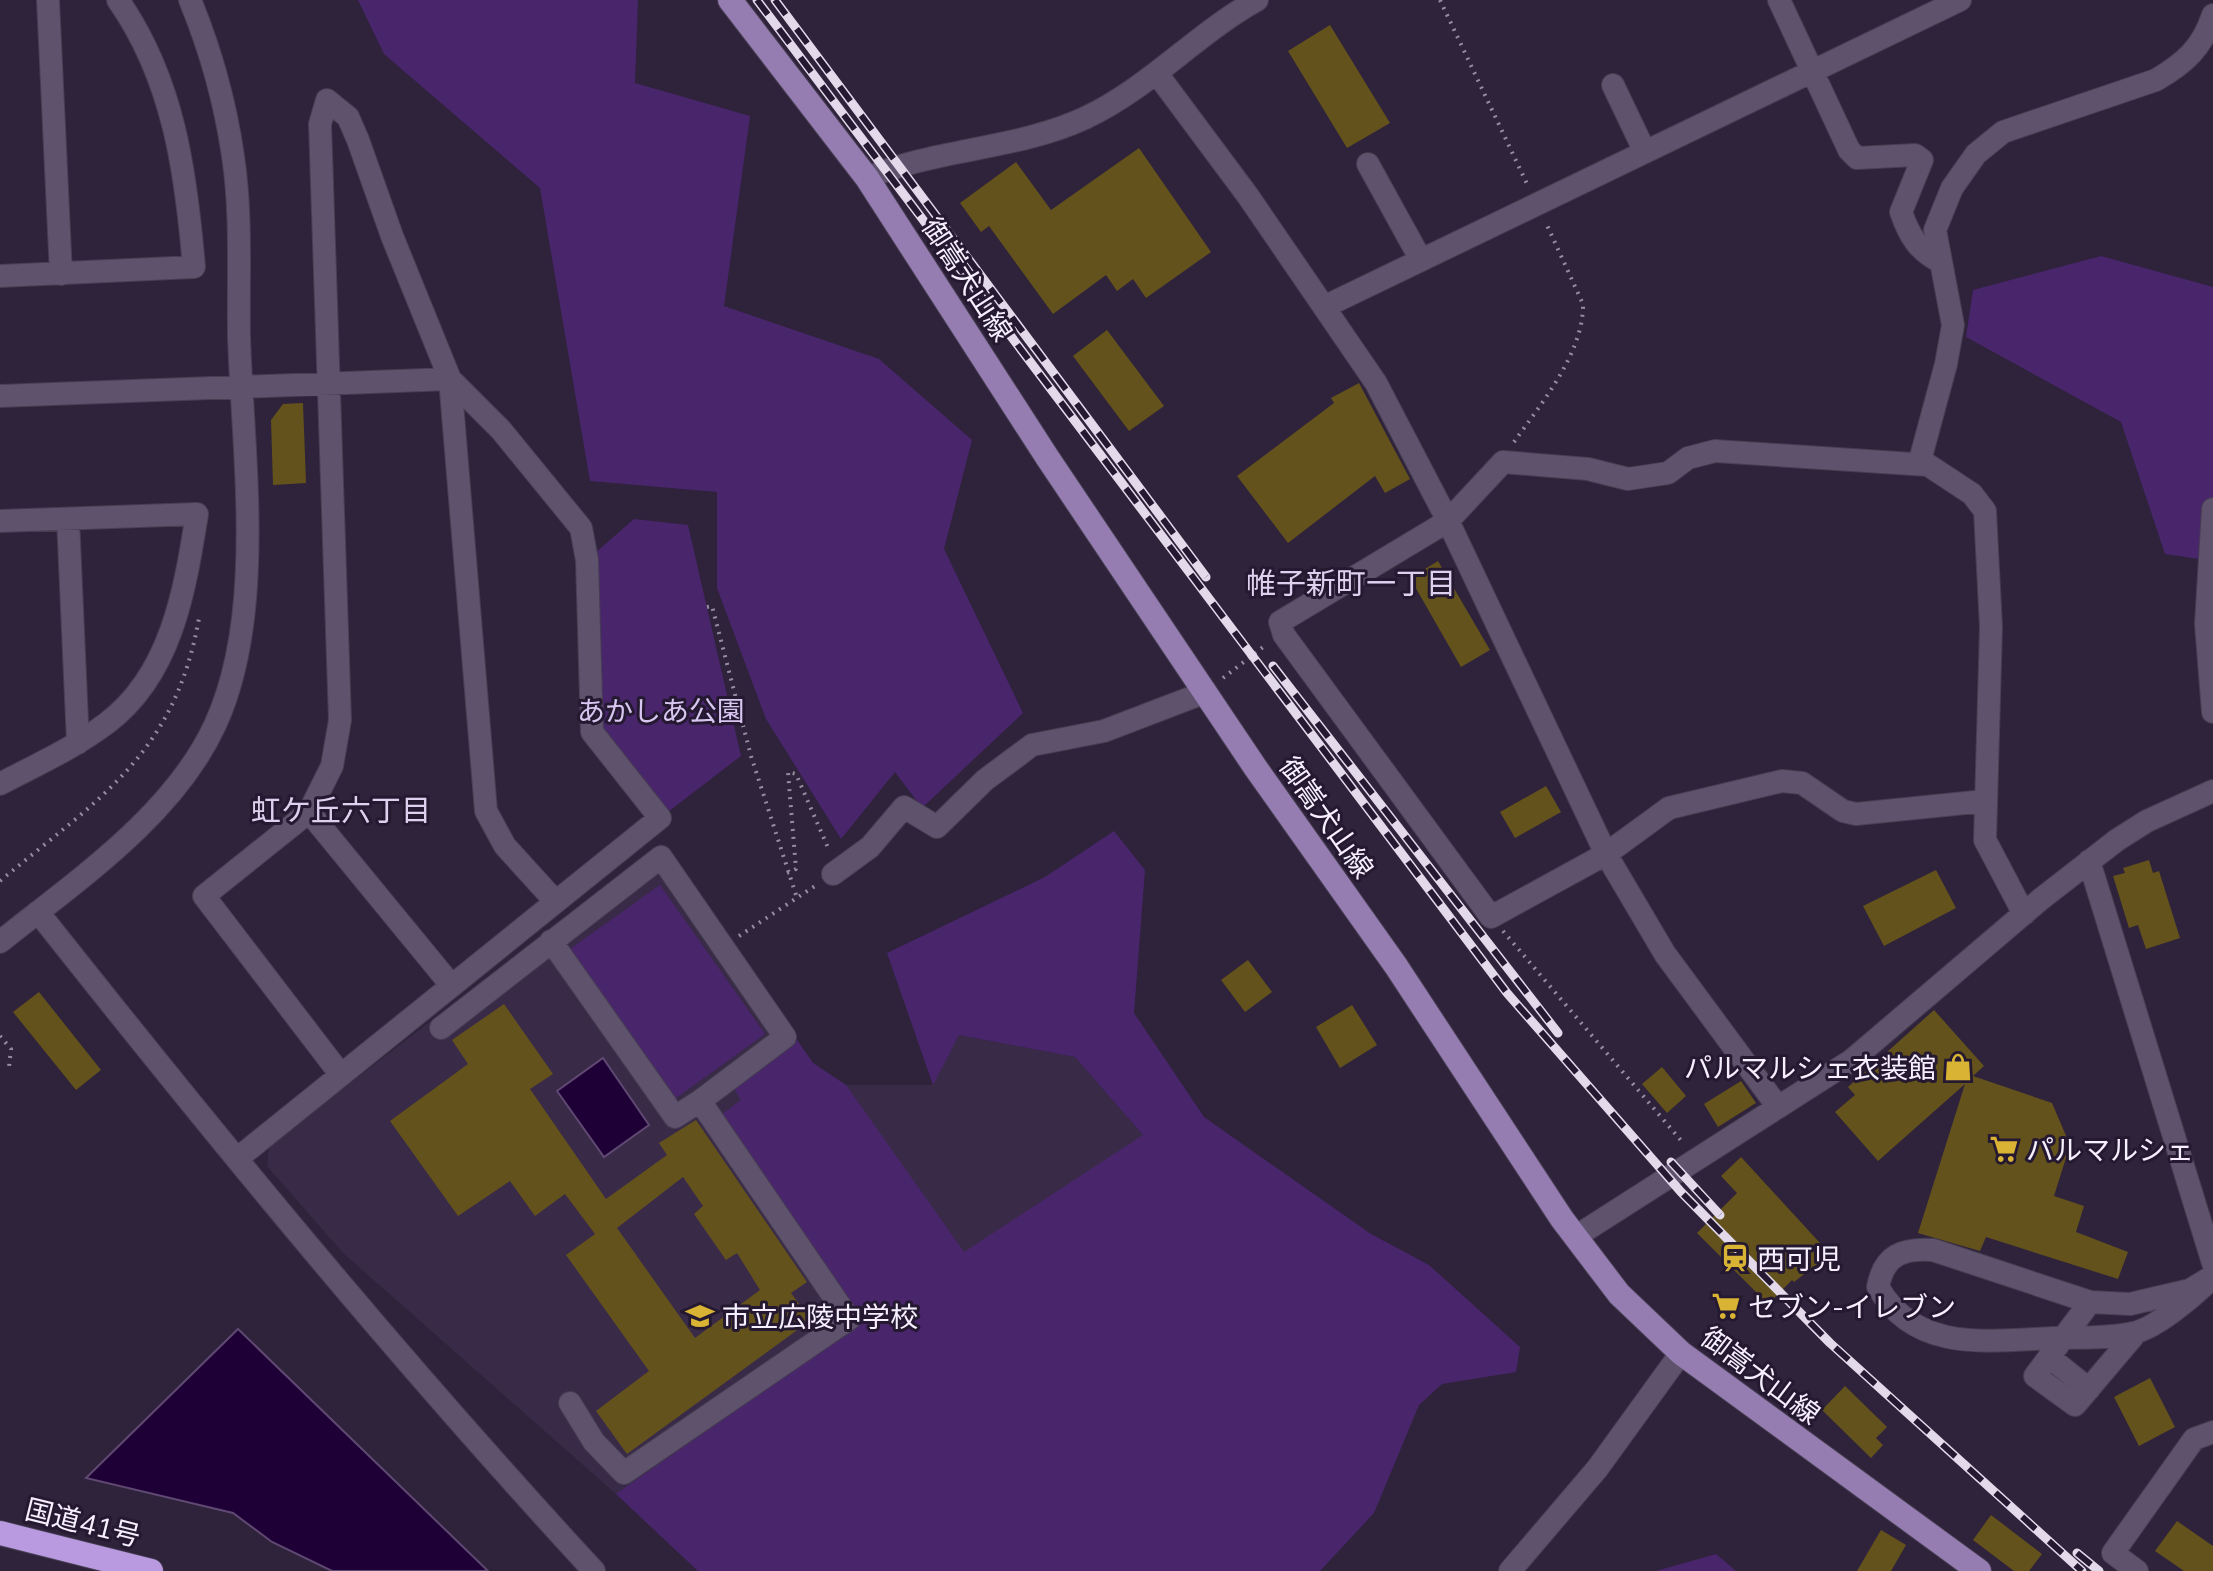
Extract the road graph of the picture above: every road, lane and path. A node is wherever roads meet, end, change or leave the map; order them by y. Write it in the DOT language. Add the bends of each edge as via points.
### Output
graph roads {
  1 [pos="48,0"];
  2 [pos="118,0"];
  3 [pos="190,0"];
  4 [pos="730,0"];
  5 [pos="1257,0"];
  6 [pos="1779,0"];
  7 [pos="1960,0"];
  8 [pos="2213,15"];
  9 [pos="1814,71"];
  10 [pos="1158,75"];
  11 [pos="1613,85"];
  12 [pos="1645,152"];
  13 [pos="1368,164"];
  14 [pos="867,178"];
  15 [pos="1421,260"];
  16 [pos="1941,262"];
  17 [pos="61,274"];
  18 [pos="0,276"];
  19 [pos="1326,306"];
  20 [pos="450,379"];
  21 [pos="331,386"];
  22 [pos="241,387"];
  23 [pos="0,396"];
  24 [pos="1919,464"];
  25 [pos="2213,509"];
  26 [pos="68,519"];
  27 [pos="0,521"];
  28 [pos="1448,521"];
  29 [pos="201,605"];
  30 [pos="707,607"];
  31 [pos="1284,635"];
  32 [pos="1206,692"];
  33 [pos="2213,712"];
  34 [pos="78,743"];
  35 [pos="0,784"];
  36 [pos="2213,791"];
  37 [pos="1985,801"];
  38 [pos="309,812"];
  39 [pos="1606,854"];
  40 [pos="2089,861"];
  41 [pos="836,872"];
  42 [pos="787,873"];
  43 [pos="0,881"];
  44 [pos="797,898"];
  45 [pos="555,901"];
  46 [pos="38,912"];
  47 [pos="2024,914"];
  48 [pos="1491,917"];
  49 [pos="551,941"];
  50 [pos="0,942"];
  51 [pos="726,944"];
  52 [pos="451,985"];
  53 [pos="441,1028"];
  54 [pos="0,1036"];
  55 [pos="9,1067"];
  56 [pos="341,1075"];
  57 [pos="700,1101"];
  58 [pos="1778,1107"];
  59 [pos="238,1158"];
  60 [pos="1696,1159"];
  61 [pos="1575,1237"];
  62 [pos="2213,1263"];
  63 [pos="2213,1277"];
  64 [pos="2090,1302"];
  65 [pos="2136,1333"];
  66 [pos="2064,1338"];
  67 [pos="1681,1353"];
  68 [pos="570,1403"];
  69 [pos="2213,1432"];
  70 [pos="0,1533"];
  71 [pos="151,1571"];
  72 [pos="594,1571"];
  73 [pos="1510,1571"];
  74 [pos="1979,1571"];
  75 [pos="2137,1571"];
  1 -- 17 [label="street"];
  2 -- 17 [label="street" via="154,62 179,140 194,267"];
  3 -- 22 [label="street" via="210,48 234,160"];
  4 -- 14 [label="main road, 御嵩犬山線"];
  5 -- 10 [label="street"];
  6 -- 9 [label="street"];
  7 -- 9 [label="street"];
  8 -- 16 [label="street" via="2194,54 2156,80 2003,132 1976,154 1942,208 1935,230"];
  9 -- 12 [label="street"];
  9 -- 16 [label="street" via="1857,158 1915,155 1922,160 1901,212 1925,254"];
  10 -- 14 [label="street" via="1086,118 1045,133 919,159"];
  10 -- 19 [label="street"];
  11 -- 12 [label="street"];
  12 -- 15 [label="street"];
  13 -- 15 [label="street"];
  14 -- 32 [label="main road, 御嵩犬山線"];
  15 -- 19 [label="street"];
  16 -- 24 [label="street" via="1953,325"];
  17 -- 18 [label="street"];
  19 -- 28 [label="street" via="1383,396"];
  20 -- 21 [label="street"];
  20 -- 21 [label="street" via="348,117 327,100 320,124"];
  20 -- 45 [label="street" via="486,811 505,846"];
  20 -- 45 [label="street" via="501,430 581,528 587,560 592,732 660,818"];
  21 -- 22 [label="street"];
  21 -- 38 [label="street" via="340,720 332,766"];
  22 -- 23 [label="street"];
  22 -- 46 [label="street" via="247,591 234,673 215,725 166,797"];
  24 -- 28 [label="street" via="1715,451 1688,458 1668,473 1628,479 1588,469 1503,462"];
  24 -- 37 [label="street" via="1972,494 1985,511 1991,627"];
  25 -- 33 [label="street" via="2206,624"];
  26 -- 27 [label="street"];
  26 -- 34 [label="street"];
  26 -- 34 [label="street" via="197,514 179,611 159,660 134,696"];
  28 -- 31 [label="street" via="1280,622"];
  28 -- 39 [label="street"];
  29 -- 43 [label="path" via="181,684 144,754 101,799"];
  30 -- 42 [label="path" via="712,606"];
  31 -- 32 [label="path"];
  31 -- 48 [label="street"];
  32 -- 41 [label="street" via="1104,731 1032,745 985,780 937,827 904,807 870,847"];
  32 -- 61 [label="main road, 御嵩犬山線"];
  34 -- 35 [label="street"];
  36 -- 40 [label="street" via="2147,821"];
  37 -- 39 [label="street" via="1856,814 1802,783 1782,781 1669,808"];
  37 -- 47 [label="street" via="1985,840"];
  38 -- 52 [label="street"];
  38 -- 56 [label="street" via="204,896"];
  39 -- 48 [label="street"];
  39 -- 58 [label="street" via="1665,954"];
  40 -- 47 [label="street"];
  40 -- 62 [label="street"];
  41 -- 42 [label="path" via="796,774 788,772 796,869"];
  41 -- 44 [label="path"];
  42 -- 44 [label="path"];
  44 -- 51 [label="path"];
  45 -- 52 [label="street"];
  46 -- 50 [label="street"];
  46 -- 59 [label="street"];
  47 -- 58 [label="street" via="1852,1060"];
  48 -- 60 [label="path"];
  49 -- 51 [label="street" via="661,857"];
  49 -- 53 [label="street"];
  49 -- 57 [label="street" via="675,1117"];
  51 -- 57 [label="street" via="785,1037"];
  52 -- 56 [label="street"];
  54 -- 55 [label="path" via="11,1049"];
  56 -- 59 [label="street"];
  57 -- 68 [label="street" via="849,1319 624,1473 594,1442"];
  58 -- 60 [label="street"];
  59 -- 72 [label="street" via="444,1405"];
  60 -- 61 [label="street"];
  61 -- 67 [label="main road, 御嵩犬山線" via="1619,1294"];
  63 -- 64 [label="street" via="2190,1290 2130,1304"];
  63 -- 65 [label="street" via="2194,1297"];
  64 -- 66 [label="street"];
  64 -- 66 [label="street" via="1933,1250 1896,1253 1881,1269 1878,1287 1886,1302 1905,1321 1940,1338"];
  65 -- 66 [label="street"];
  65 -- 66 [label="street" via="2089,1389 2049,1357"];
  67 -- 73 [label="street" via="1597,1469"];
  67 -- 74 [label="main road, 御嵩犬山線"];
  69 -- 75 [label="street" via="2194,1439 2113,1553"];
  70 -- 71 [label="highway, 国道41号"];
}
